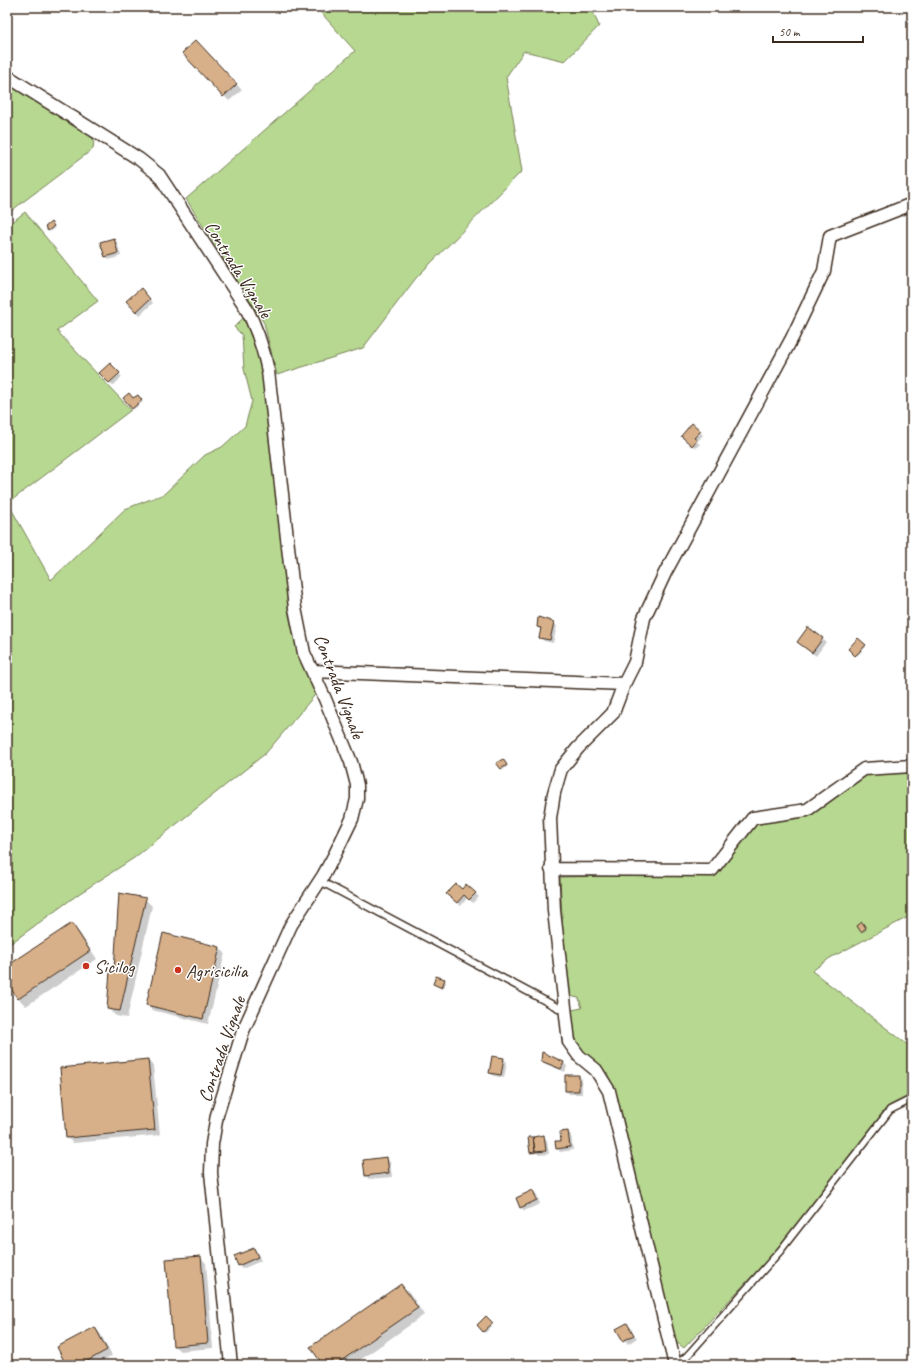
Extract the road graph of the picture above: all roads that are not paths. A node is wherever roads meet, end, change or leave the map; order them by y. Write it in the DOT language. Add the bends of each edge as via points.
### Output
graph roads {
  1 [pos="7,76"];
  2 [pos="912,204"];
  3 [pos="313,671"];
  4 [pos="624,684"];
  5 [pos="912,766"];
  6 [pos="551,869"];
  7 [pos="320,881"];
  8 [pos="566,1012"];
  9 [pos="912,1099"];
  10 [pos="231,1365"];
  11 [pos="675,1365"];
  1 -- 3 [label="street, Contrada Vignale" via="159,175 255,325 264,348 268,370 295,608 304,653"];
  2 -- 4 [label="street" via="830,236 824,271 792,338 665,573 644,618 635,662"];
  3 -- 4 [label="street"];
  3 -- 7 [label="street, Contrada Vignale" via="351,762 357,785 357,799 352,819"];
  4 -- 6 [label="street" via="613,713 578,748 562,769 554,793 550,818"];
  5 -- 6 [label="street" via="864,768 807,810 753,818 712,870"];
  6 -- 8 [label="street"];
  7 -- 8 [label="lane"];
  7 -- 10 [label="street, Contrada Vignale" via="291,925 273,964 244,1031 217,1115 211,1173"];
  8 -- 11 [label="street" via="570,1042 579,1056 596,1070 608,1091"];
  9 -- 11 [label="lane" via="890,1110 780,1251 688,1355"];
}
